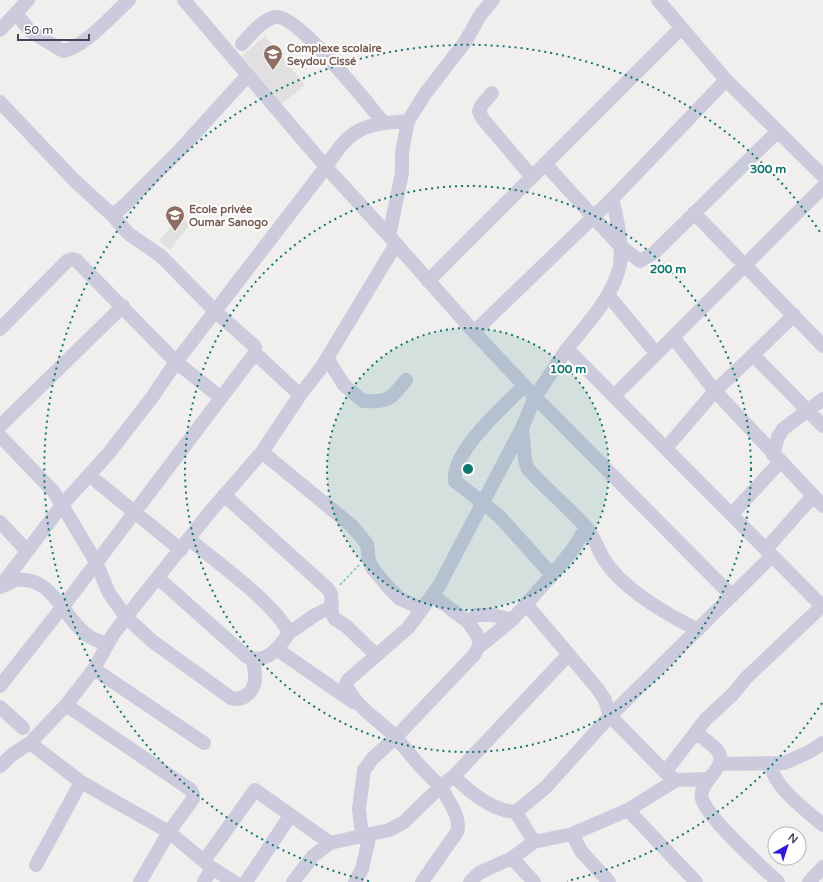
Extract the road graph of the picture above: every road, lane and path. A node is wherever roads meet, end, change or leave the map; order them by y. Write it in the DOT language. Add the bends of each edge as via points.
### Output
graph roads {
  1 [pos="28,0"];
  2 [pos="129,0"];
  3 [pos="184,0"];
  4 [pos="493,0"];
  5 [pos="658,0"];
  6 [pos="16,12"];
  7 [pos="681,28"];
  8 [pos="0,30"];
  9 [pos="242,44"];
  10 [pos="247,76"];
  11 [pos="726,80"];
  12 [pos="492,93"];
  13 [pos="0,102"];
  14 [pos="408,122"];
  15 [pos="384,123"];
  16 [pos="777,132"];
  17 [pos="546,165"];
  18 [pos="326,167"];
  19 [pos="823,176"];
  20 [pos="532,177"];
  21 [pos="823,187"];
  22 [pos="612,199"];
  23 [pos="694,213"];
  24 [pos="111,214"];
  25 [pos="594,217"];
  26 [pos="392,240"];
  27 [pos="619,245"];
  28 [pos="745,266"];
  29 [pos="428,280"];
  30 [pos="608,295"];
  31 [pos="123,306"];
  32 [pos="216,312"];
  33 [pos="794,315"];
  34 [pos="0,329"];
  35 [pos="474,332"];
  36 [pos="673,337"];
  37 [pos="823,346"];
  38 [pos="568,349"];
  39 [pos="255,353"];
  40 [pos="656,353"];
  41 [pos="753,355"];
  42 [pos="327,358"];
  43 [pos="176,362"];
  44 [pos="406,380"];
  45 [pos="524,386"];
  46 [pos="715,391"];
  47 [pos="300,395"];
  48 [pos="614,396"];
  49 [pos="220,397"];
  50 [pos="535,397"];
  51 [pos="823,399"];
  52 [pos="808,412"];
  53 [pos="0,426"];
  54 [pos="823,426"];
  55 [pos="522,428"];
  56 [pos="0,436"];
  57 [pos="666,448"];
  58 [pos="262,452"];
  59 [pos="777,459"];
  60 [pos="89,475"];
  61 [pos="224,495"];
  62 [pos="813,496"];
  63 [pos="482,503"];
  64 [pos="62,505"];
  65 [pos="823,506"];
  66 [pos="133,512"];
  67 [pos="732,514"];
  68 [pos="0,522"];
  69 [pos="586,528"];
  70 [pos="185,545"];
  71 [pos="27,551"];
  72 [pos="769,553"];
  73 [pos="369,554"];
  74 [pos="96,562"];
  75 [pos="552,575"];
  76 [pos="158,578"];
  77 [pos="0,588"];
  78 [pos="432,595"];
  79 [pos="732,596"];
  80 [pos="331,601"];
  81 [pos="526,604"];
  82 [pos="822,607"];
  83 [pos="61,608"];
  84 [pos="422,609"];
  85 [pos="126,617"];
  86 [pos="512,620"];
  87 [pos="468,622"];
  88 [pos="698,630"];
  89 [pos="289,633"];
  90 [pos="108,644"];
  91 [pos="480,646"];
  92 [pos="278,650"];
  93 [pos="569,654"];
  94 [pos="376,655"];
  95 [pos="253,659"];
  96 [pos="94,669"];
  97 [pos="0,686"];
  98 [pos="66,705"];
  99 [pos="360,706"];
  100 [pos="0,707"];
  101 [pos="610,716"];
  102 [pos="23,728"];
  103 [pos="696,732"];
  104 [pos="396,737"];
  105 [pos="204,742"];
  106 [pos="30,743"];
  107 [pos="822,745"];
  108 [pos="720,764"];
  109 [pos="770,764"];
  110 [pos="1,766"];
  111 [pos="454,776"];
  112 [pos="671,776"];
  113 [pos="708,779"];
  114 [pos="81,782"];
  115 [pos="441,786"];
  116 [pos="628,810"];
  117 [pos="516,812"];
  118 [pos="290,816"];
  119 [pos="823,825"];
  120 [pos="169,832"];
  121 [pos="572,834"];
  122 [pos="366,835"];
  123 [pos="534,842"];
  124 [pos="330,843"];
  125 [pos="512,858"];
  126 [pos="208,864"];
  127 [pos="36,865"];
  128 [pos="823,867"];
  129 [pos="140,882"];
  130 [pos="204,882"];
  131 [pos="234,882"];
  132 [pos="246,882"];
  133 [pos="293,882"];
  134 [pos="355,882"];
  135 [pos="422,882"];
  136 [pos="470,882"];
  137 [pos="534,882"];
  138 [pos="610,882"];
  139 [pos="696,882"];
  140 [pos="778,882"];
  141 [pos="809,882"];
  1 -- 6 [label="street"];
  2 -- 6 [label="street" via="84,41 71,50 63,51 30,31"];
  3 -- 10 [label="street"];
  4 -- 14 [label="street" via="425,94"];
  5 -- 7 [label="street"];
  6 -- 8 [label="street"];
  7 -- 11 [label="street"];
  7 -- 17 [label="street"];
  9 -- 15 [label="street" via="264,22 277,17 284,19 315,45"];
  10 -- 18 [label="street"];
  10 -- 24 [label="street" via="178,152 127,203"];
  11 -- 16 [label="street"];
  11 -- 22 [label="street"];
  12 -- 20 [label="street" via="479,111 482,118"];
  13 -- 24 [label="street" via="74,180"];
  14 -- 15 [label="street"];
  14 -- 26 [label="street"];
  15 -- 18 [label="street" via="356,131 342,143"];
  16 -- 19 [label="street"];
  16 -- 23 [label="street"];
  17 -- 20 [label="street"];
  17 -- 25 [label="street"];
  18 -- 26 [label="street"];
  18 -- 32 [label="street"];
  20 -- 29 [label="street"];
  21 -- 28 [label="street"];
  22 -- 25 [label="street"];
  22 -- 27 [label="street" via="618,217"];
  23 -- 27 [label="street" via="644,260 640,261"];
  23 -- 28 [label="street"];
  24 -- 32 [label="street" via="129,234 161,256"];
  25 -- 27 [label="street"];
  25 -- 35 [label="street"];
  26 -- 29 [label="street"];
  26 -- 42 [label="street"];
  27 -- 30 [label="street" via="620,268"];
  28 -- 33 [label="street"];
  28 -- 36 [label="street"];
  29 -- 35 [label="street"];
  30 -- 38 [label="street"];
  30 -- 40 [label="street"];
  31 -- 34 [label="street" via="72,259 67,261"];
  31 -- 43 [label="street"];
  31 -- 53 [label="street"];
  32 -- 39 [label="street" via="251,342 255,347"];
  32 -- 43 [label="street"];
  33 -- 37 [label="street"];
  33 -- 41 [label="street"];
  35 -- 45 [label="street"];
  36 -- 40 [label="street"];
  36 -- 46 [label="street"];
  38 -- 48 [label="street"];
  38 -- 50 [label="street"];
  39 -- 47 [label="street"];
  39 -- 49 [label="street"];
  40 -- 48 [label="street"];
  41 -- 46 [label="street"];
  41 -- 52 [label="street"];
  42 -- 44 [label="street" via="344,385 364,401 386,401"];
  42 -- 47 [label="street"];
  43 -- 49 [label="street"];
  43 -- 60 [label="street" via="153,396"];
  45 -- 50 [label="street"];
  45 -- 63 [label="street" via="481,428 455,471 455,481"];
  46 -- 57 [label="street"];
  46 -- 59 [label="street"];
  47 -- 58 [label="street"];
  48 -- 57 [label="street"];
  49 -- 66 [label="street"];
  50 -- 55 [label="street"];
  50 -- 79 [label="street"];
  51 -- 52 [label="street"];
  52 -- 54 [label="street"];
  52 -- 59 [label="street" via="783,429 778,437"];
  55 -- 63 [label="street"];
  55 -- 69 [label="street" via="528,469"];
  56 -- 64 [label="street" via="53,491"];
  57 -- 67 [label="street"];
  58 -- 61 [label="street"];
  58 -- 73 [label="street" via="352,526 367,544"];
  59 -- 62 [label="street"];
  59 -- 67 [label="street"];
  60 -- 64 [label="street"];
  60 -- 66 [label="street"];
  61 -- 70 [label="street"];
  61 -- 80 [label="street" via="322,583"];
  62 -- 65 [label="street"];
  62 -- 72 [label="street"];
  63 -- 75 [label="street" via="499,516"];
  63 -- 78 [label="street"];
  64 -- 71 [label="street"];
  64 -- 74 [label="street"];
  66 -- 70 [label="street"];
  66 -- 74 [label="street"];
  67 -- 72 [label="street"];
  68 -- 71 [label="street"];
  69 -- 75 [label="street"];
  69 -- 88 [label="street" via="605,561 620,579 675,618"];
  70 -- 76 [label="street"];
  70 -- 89 [label="street" via="264,603 284,623"];
  71 -- 77 [label="street"];
  72 -- 79 [label="street"];
  72 -- 82 [label="street"];
  73 -- 80 [label="path"];
  73 -- 84 [label="street" via="373,568 389,588 400,599"];
  74 -- 83 [label="street"];
  74 -- 85 [label="street" via="110,593"];
  75 -- 81 [label="street"];
  76 -- 85 [label="street"];
  76 -- 95 [label="street"];
  77 -- 83 [label="street" via="17,580 30,581 45,588 54,596"];
  78 -- 84 [label="street"];
  78 -- 87 [label="street"];
  79 -- 88 [label="street"];
  80 -- 89 [label="street"];
  80 -- 94 [label="street" via="335,620 346,626"];
  81 -- 86 [label="street"];
  81 -- 93 [label="street"];
  82 -- 103 [label="street" via="746,678"];
  83 -- 90 [label="street" via="90,637"];
  83 -- 97 [label="street"];
  84 -- 94 [label="street" via="408,628"];
  85 -- 90 [label="street"];
  85 -- 95 [label="street" via="157,645 236,700 243,698 252,688 255,680"];
  86 -- 87 [label="street" via="476,615"];
  86 -- 91 [label="street"];
  87 -- 91 [label="street" via="480,640"];
  88 -- 101 [label="street"];
  89 -- 92 [label="street"];
  90 -- 96 [label="street"];
  91 -- 104 [label="street"];
  92 -- 95 [label="street" via="260,659"];
  92 -- 99 [label="street"];
  93 -- 101 [label="street" via="598,688"];
  93 -- 111 [label="street"];
  94 -- 99 [label="street" via="346,684"];
  96 -- 98 [label="street"];
  96 -- 105 [label="street"];
  98 -- 106 [label="street"];
  98 -- 120 [label="street" via="191,790 193,799"];
  99 -- 104 [label="street"];
  100 -- 102 [label="street"];
  101 -- 112 [label="street"];
  101 -- 117 [label="street" via="546,787"];
  103 -- 108 [label="street" via="717,751"];
  103 -- 112 [label="street"];
  104 -- 115 [label="street" via="424,772"];
  104 -- 122 [label="street" via="364,770 359,809"];
  106 -- 110 [label="street"];
  106 -- 114 [label="street"];
  107 -- 109 [label="street" via="784,763"];
  108 -- 109 [label="street"];
  108 -- 113 [label="street"];
  109 -- 119 [label="street" via="772,773 781,787"];
  111 -- 115 [label="street"];
  111 -- 117 [label="street" via="465,788 483,800 510,812"];
  112 -- 113 [label="street"];
  112 -- 116 [label="street"];
  113 -- 140 [label="street" via="702,791 702,798 708,811"];
  114 -- 120 [label="street"];
  114 -- 127 [label="street"];
  115 -- 122 [label="street" via="404,822 389,830"];
  115 -- 135 [label="street" via="458,819 459,827"];
  116 -- 121 [label="street"];
  116 -- 139 [label="street"];
  117 -- 123 [label="street"];
  118 -- 124 [label="street"];
  118 -- 126 [label="street" via="255,790"];
  118 -- 132 [label="street"];
  120 -- 126 [label="street"];
  120 -- 129 [label="street"];
  121 -- 123 [label="street"];
  121 -- 138 [label="street" via="581,851"];
  122 -- 124 [label="street"];
  122 -- 134 [label="street" via="362,869"];
  123 -- 125 [label="street"];
  124 -- 133 [label="street" via="314,856"];
  125 -- 136 [label="street" via="479,873"];
  125 -- 137 [label="street"];
  126 -- 130 [label="street"];
  126 -- 131 [label="street"];
  128 -- 141 [label="street"];
}
